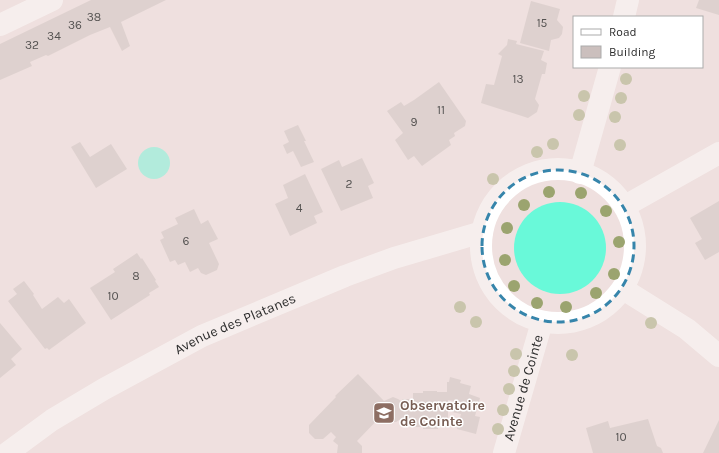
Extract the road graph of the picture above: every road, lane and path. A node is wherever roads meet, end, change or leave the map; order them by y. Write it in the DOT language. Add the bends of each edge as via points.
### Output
graph roads {
  1 [pos="52,0"];
  2 [pos="628,0"];
  3 [pos="624,16"];
  4 [pos="0,26"];
  5 [pos="610,68"];
  6 [pos="719,153"];
  7 [pos="580,172"];
  8 [pos="625,206"];
  9 [pos="482,232"];
  10 [pos="623,288"];
  11 [pos="542,322"];
  12 [pos="719,356"];
  13 [pos="7,453"];
  14 [pos="504,453"];
  1 -- 4 [label="street"];
  2 -- 3 [label="street"];
  5 -- 7 [label="street"];
  6 -- 8 [label="street"];
  7 -- 8 [label="street" via="611,189"];
  7 -- 9 [label="street" via="566,169 546,170 524,177 505,191 490,210"];
  8 -- 10 [label="street" via="632,225 635,247 632,268"];
  9 -- 11 [label="street" via="482,256 488,279 501,299 520,313"];
  9 -- 13 [label="street, Avenue des Platanes" via="387,260 202,336 59,416"];
  10 -- 11 [label="street" via="608,305 589,317 566,323"];
  10 -- 12 [label="street" via="687,329"];
  11 -- 14 [label="street, Avenue de Cointe"];
}
